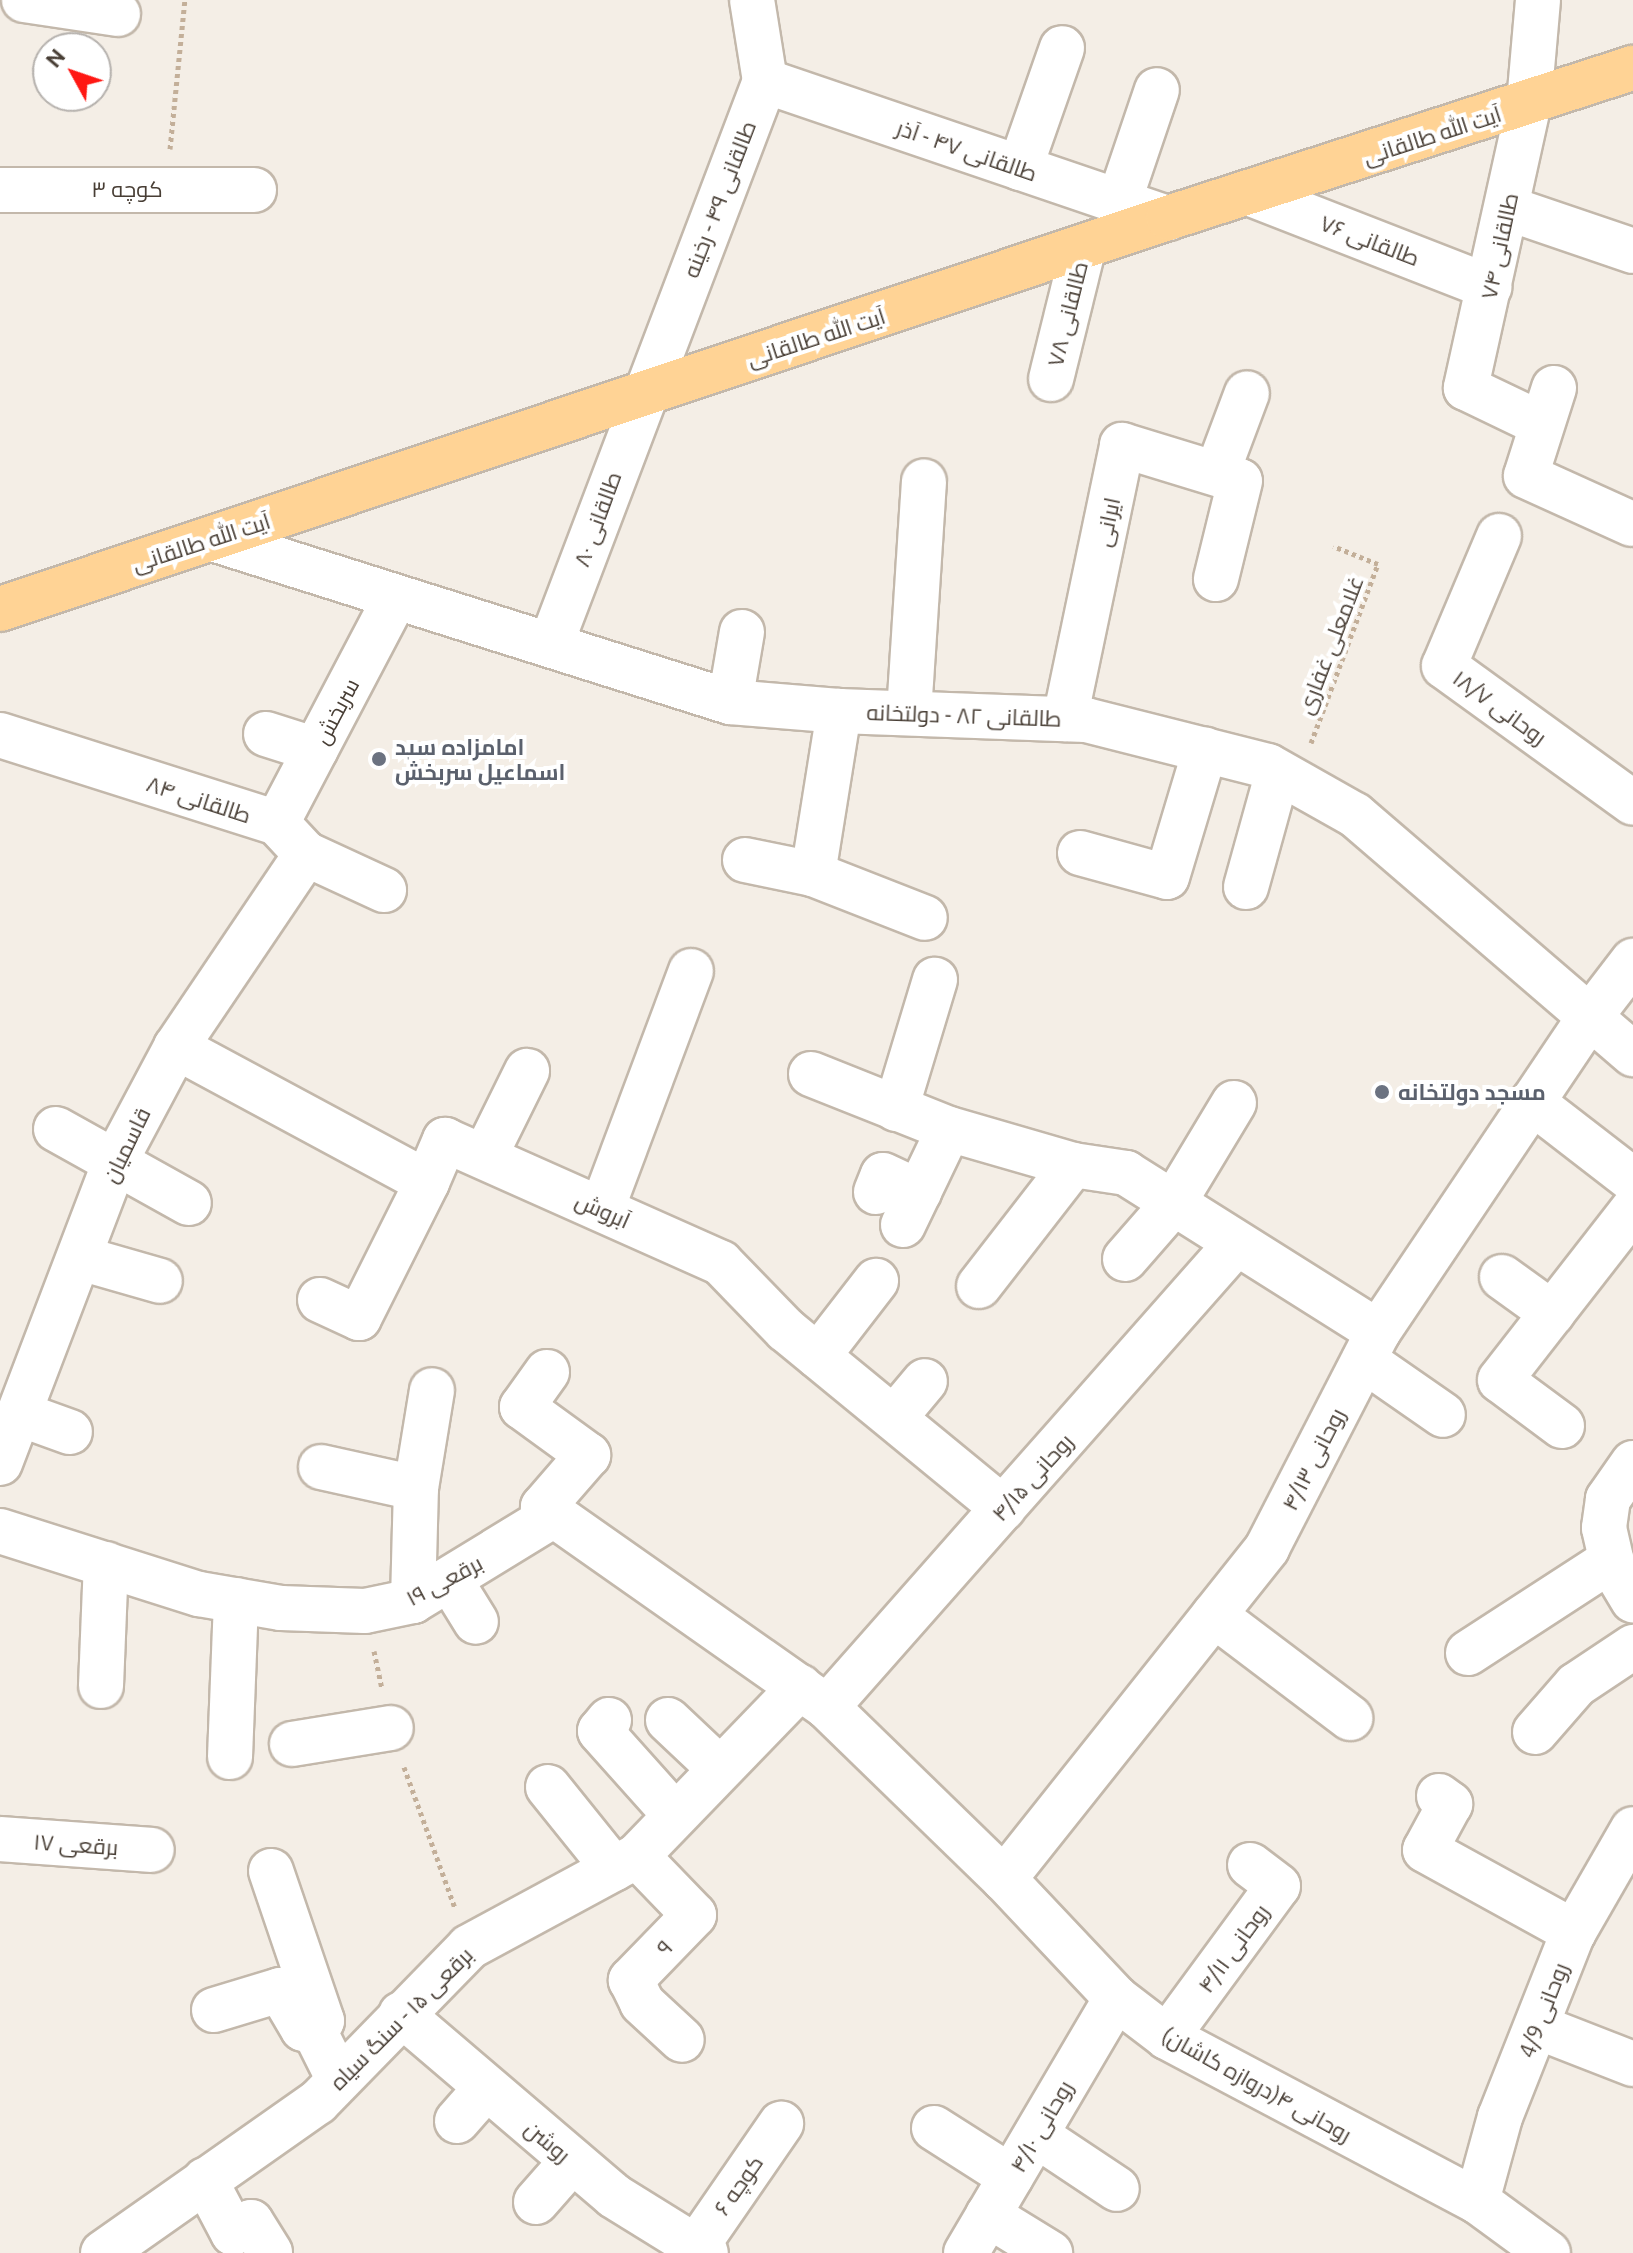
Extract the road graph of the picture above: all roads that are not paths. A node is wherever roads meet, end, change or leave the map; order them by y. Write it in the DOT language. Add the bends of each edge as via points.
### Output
graph roads {
  1 [pos="24,0"];
  2 [pos="752,0"];
  3 [pos="1538,0"];
  4 [pos="118,14"];
  5 [pos="1062,48"];
  6 [pos="1633,68"];
  7 [pos="765,81"];
  8 [pos="1157,90"];
  9 [pos="1529,103"];
  10 [pos="1020,168"];
  11 [pos="0,190"];
  12 [pos="254,190"];
  13 [pos="1251,194"];
  14 [pos="1119,202"];
  15 [pos="1507,208"];
  16 [pos="1168,218"];
  17 [pos="1083,250"];
  18 [pos="1633,251"];
  19 [pos="1490,287"];
  20 [pos="1051,379"];
  21 [pos="643,393"];
  22 [pos="1247,393"];
  23 [pos="1229,477"];
  24 [pos="924,481"];
  25 [pos="1632,524"];
  26 [pos="1499,536"];
  27 [pos="213,539"];
  28 [pos="1216,579"];
  29 [pos="395,598"];
  30 [pos="0,609"];
  31 [pos="742,632"];
  32 [pos="551,644"];
  33 [pos="730,702"];
  34 [pos="839,711"];
  35 [pos="909,713"];
  36 [pos="1065,719"];
  37 [pos="266,734"];
  38 [pos="0,735"];
  39 [pos="316,750"];
  40 [pos="1205,750"];
  41 [pos="1287,777"];
  42 [pos="1633,803"];
  43 [pos="291,839"];
  44 [pos="1080,853"];
  45 [pos="745,860"];
  46 [pos="813,874"];
  47 [pos="1246,887"];
  48 [pos="384,890"];
  49 [pos="925,918"];
  50 [pos="1633,961"];
  51 [pos="691,971"];
  52 [pos="935,980"];
  53 [pos="1590,1017"];
  54 [pos="176,1047"];
  55 [pos="1633,1054"];
  56 [pos="527,1071"];
  57 [pos="811,1074"];
  58 [pos="1532,1102"];
  59 [pos="1234,1103"];
  60 [pos="896,1109"];
  61 [pos="56,1129"];
  62 [pos="949,1129"];
  63 [pos="485,1156"];
  64 [pos="116,1160"];
  65 [pos="1073,1165"];
  66 [pos="1633,1180"];
  67 [pos="427,1182"];
  68 [pos="876,1192"];
  69 [pos="189,1203"];
  70 [pos="1173,1204"];
  71 [pos="602,1209"];
  72 [pos="1633,1209"];
  73 [pos="1235,1245"];
  74 [pos="80,1258"];
  75 [pos="1125,1259"];
  76 [pos="1502,1277"];
  77 [pos="160,1281"];
  78 [pos="876,1281"];
  79 [pos="979,1286"];
  80 [pos="320,1300"];
  81 [pos="1552,1313"];
  82 [pos="1371,1346"];
  83 [pos="818,1356"];
  84 [pos="547,1372"];
  85 [pos="925,1381"];
  86 [pos="432,1390"];
  87 [pos="20,1414"];
  88 [pos="1443,1415"];
  89 [pos="894,1418"];
  90 [pos="1562,1426"];
  91 [pos="70,1432"];
  92 [pos="0,1463"];
  93 [pos="1633,1463"];
  94 [pos="321,1467"];
  95 [pos="416,1488"];
  96 [pos="1003,1508"];
  97 [pos="554,1515"];
  98 [pos="0,1531"];
  99 [pos="1611,1560"];
  100 [pos="106,1564"];
  101 [pos="431,1591"];
  102 [pos="236,1600"];
  103 [pos="1633,1600"];
  104 [pos="1214,1615"];
  105 [pos="476,1622"];
  106 [pos="1633,1647"];
  107 [pos="1468,1653"];
  108 [pos="93,1666"];
  109 [pos="814,1697"];
  110 [pos="1350,1718"];
  111 [pos="609,1720"];
  112 [pos="668,1720"];
  113 [pos="391,1728"];
  114 [pos="1535,1732"];
  115 [pos="292,1744"];
  116 [pos="230,1757"];
  117 [pos="720,1769"];
  118 [pos="548,1787"];
  119 [pos="1439,1796"];
  120 [pos="675,1815"];
  121 [pos="1633,1829"];
  122 [pos="0,1839"];
  123 [pos="152,1850"];
  124 [pos="625,1862"];
  125 [pos="1250,1865"];
  126 [pos="271,1871"];
  127 [pos="1004,1879"];
  128 [pos="1574,1932"];
  129 [pos="1116,1998"];
  130 [pos="214,2010"];
  131 [pos="401,2014"];
  132 [pos="312,2026"];
  133 [pos="1538,2027"];
  134 [pos="1167,2037"];
  135 [pos="682,2040"];
  136 [pos="1633,2064"];
  137 [pos="338,2078"];
  138 [pos="486,2088"];
  139 [pos="457,2121"];
  140 [pos="781,2124"];
  141 [pos="934,2128"];
  142 [pos="1036,2135"];
  143 [pos="572,2161"];
  144 [pos="1011,2177"];
  145 [pos="205,2180"];
  146 [pos="1117,2189"];
  147 [pos="1477,2201"];
  148 [pos="536,2202"];
  149 [pos="988,2215"];
  150 [pos="701,2250"];
  151 [pos="103,2253"];
  152 [pos="270,2253"];
  153 [pos="966,2253"];
  154 [pos="1050,2253"];
  155 [pos="1548,2253"];
  1 -- 4 [label="street"];
  2 -- 7 [label="street"];
  3 -- 9 [label="street, طالقانی ۷۴"];
  5 -- 10 [label="street"];
  6 -- 9 [label="main road, آیت الله طالقانی"];
  7 -- 10 [label="street, طالقانی ۴۷ - آذر"];
  7 -- 21 [label="street, طالقانی ۴۹ - رخینه"];
  8 -- 14 [label="street"];
  9 -- 13 [label="main road, آیت الله طالقانی"];
  9 -- 15 [label="street, طالقانی ۷۴"];
  10 -- 14 [label="street, طالقانی ۴۷ - آذر"];
  11 -- 12 [label="street, کوچه ۳"];
  13 -- 16 [label="main road, آیت الله طالقانی"];
  13 -- 19 [label="street, طالقانی ۷۶"];
  14 -- 16 [label="street, طالقانی ۴۷ - آذر"];
  15 -- 18 [label="street"];
  15 -- 19 [label="street, طالقانی ۷۴"];
  16 -- 17 [label="main road, آیت الله طالقانی"];
  17 -- 20 [label="street, طالقانی ۷۸"];
  17 -- 21 [label="main road, آیت الله طالقانی"];
  19 -- 25 [label="street, طالقانی ۷۴" via="1466,388 1548,406 1526,476"];
  21 -- 27 [label="main road, آیت الله طالقانی"];
  21 -- 32 [label="street, طالقانی ۸۰"];
  22 -- 23 [label="street"];
  23 -- 28 [label="street"];
  23 -- 36 [label="street, ایرانی" via="1122,445"];
  24 -- 35 [label="street"];
  26 -- 42 [label="street, روحانی ۱۸/۷" via="1444,666"];
  27 -- 29 [label="street, طالقانی ۸۲ - دولتخانه"];
  27 -- 30 [label="main road, آیت الله طالقانی"];
  29 -- 32 [label="street, طالقانی ۸۲ - دولتخانه"];
  29 -- 39 [label="street, سربخش"];
  31 -- 33 [label="street"];
  32 -- 33 [label="street, طالقانی ۸۲ - دولتخانه"];
  33 -- 34 [label="street, طالقانی ۸۲ - دولتخانه"];
  34 -- 35 [label="street, طالقانی ۸۲ - دولتخانه"];
  34 -- 46 [label="street"];
  35 -- 36 [label="street, طالقانی ۸۲ - دولتخانه"];
  36 -- 40 [label="street, طالقانی ۸۲ - دولتخانه"];
  37 -- 39 [label="street"];
  38 -- 43 [label="street, طالقانی ۸۴"];
  39 -- 43 [label="street, سربخش"];
  40 -- 41 [label="street, طالقانی ۸۲ - دولتخانه"];
  40 -- 44 [label="street" via="1167,877"];
  41 -- 47 [label="street"];
  41 -- 53 [label="street, طالقانی ۸۲ - دولتخانه" via="1355,815"];
  43 -- 48 [label="street, طالقانی ۸۴"];
  43 -- 54 [label="street, قاسمیان"];
  45 -- 46 [label="street"];
  46 -- 49 [label="street"];
  50 -- 53 [label="street, روحانی ۴/۱۳"];
  51 -- 71 [label="street"];
  52 -- 60 [label="street"];
  53 -- 55 [label="street, طالقانی ۸۲ - دولتخانه"];
  53 -- 58 [label="street, روحانی ۴/۱۳"];
  54 -- 64 [label="street, قاسمیان"];
  54 -- 67 [label="street"];
  56 -- 63 [label="street"];
  57 -- 60 [label="street"];
  58 -- 66 [label="street"];
  58 -- 82 [label="street, روحانی ۴/۱۳"];
  59 -- 70 [label="street"];
  60 -- 62 [label="street"];
  61 -- 64 [label="street"];
  62 -- 65 [label="street"];
  62 -- 68 [label="street" via="911,1208 883,1175"];
  63 -- 67 [label="street, آبروش" via="445,1140"];
  63 -- 71 [label="street, آبروش"];
  64 -- 69 [label="street"];
  64 -- 74 [label="street, قاسمیان"];
  65 -- 70 [label="street" via="1126,1173"];
  65 -- 79 [label="street"];
  67 -- 80 [label="street" via="359,1318"];
  70 -- 73 [label="street"];
  70 -- 75 [label="street"];
  71 -- 83 [label="street, آبروش" via="721,1263"];
  72 -- 81 [label="street"];
  73 -- 82 [label="street"];
  73 -- 96 [label="street, روحانی ۴/۱۵"];
  74 -- 77 [label="street"];
  74 -- 87 [label="street, قاسمیان"];
  76 -- 81 [label="street"];
  78 -- 83 [label="street"];
  81 -- 90 [label="street" via="1500,1380"];
  82 -- 88 [label="street"];
  82 -- 104 [label="street, روحانی ۴/۱۳" via="1267,1548"];
  83 -- 89 [label="street, آبروش"];
  84 -- 97 [label="street" via="522,1407 588,1455 543,1507"];
  85 -- 89 [label="street"];
  86 -- 95 [label="street"];
  87 -- 91 [label="street"];
  87 -- 92 [label="street, قاسمیان"];
  89 -- 96 [label="street, آبروش"];
  93 -- 99 [label="street" via="1608,1499 1604,1528"];
  94 -- 95 [label="street"];
  95 -- 101 [label="street"];
  96 -- 109 [label="street, روحانی ۴/۱۵"];
  97 -- 101 [label="street, برقعی ۱۹"];
  97 -- 109 [label="street"];
  98 -- 100 [label="street, برقعی ۱۹"];
  99 -- 103 [label="street"];
  99 -- 107 [label="street"];
  100 -- 102 [label="street, برقعی ۱۹"];
  100 -- 108 [label="street"];
  101 -- 102 [label="street, برقعی ۱۹" via="365,1611"];
  101 -- 105 [label="street"];
  102 -- 116 [label="street"];
  104 -- 110 [label="street"];
  104 -- 127 [label="street, روحانی ۴/۱۳"];
  106 -- 114 [label="street" via="1564,1675"];
  109 -- 117 [label="street, برقعی ۱۵ - سنگ سیاه"];
  109 -- 127 [label="street, روحانی ۴(دروازه کاشان)"];
  111 -- 120 [label="street" via="600,1731"];
  112 -- 117 [label="street"];
  113 -- 115 [label="street"];
  117 -- 120 [label="street, برقعی ۱۵ - سنگ سیاه"];
  118 -- 124 [label="street"];
  119 -- 128 [label="street" via="1450,1804 1425,1850"];
  120 -- 124 [label="street, برقعی ۱۵ - سنگ سیاه"];
  121 -- 128 [label="street, روحانی 4/9"];
  122 -- 123 [label="street, برقعی ۱۷"];
  124 -- 131 [label="street, برقعی ۱۵ - سنگ سیاه" via="469,1947"];
  124 -- 135 [label="street, ۹" via="694,1915 631,1980 642,2003"];
  125 -- 134 [label="street, روحانی ۴/۱۱" via="1278,1886"];
  126 -- 132 [label="street" via="322,2021"];
  127 -- 129 [label="street, روحانی ۴(دروازه کاشان)"];
  128 -- 133 [label="street, روحانی 4/9"];
  129 -- 134 [label="street, روحانی ۴(دروازه کاشان)"];
  129 -- 142 [label="street, روحانی ۴/۱۰"];
  130 -- 132 [label="street" via="280,1990 303,2029"];
  131 -- 137 [label="street, برقعی ۱۵ - سنگ سیاه"];
  131 -- 138 [label="street, روشن"];
  132 -- 137 [label="street"];
  133 -- 136 [label="street"];
  133 -- 147 [label="street, روحانی 4/9" via="1500,2117"];
  134 -- 147 [label="street, روحانی ۴(دروازه کاشان)"];
  137 -- 145 [label="street, برقعی ۱۵ - سنگ سیاه" via="318,2102"];
  138 -- 139 [label="street"];
  138 -- 143 [label="street, روشن"];
  140 -- 150 [label="street, کوچه ۶"];
  141 -- 144 [label="street"];
  142 -- 144 [label="street, روحانی ۴/۱۰"];
  142 -- 146 [label="street"];
  143 -- 148 [label="street"];
  143 -- 150 [label="street, روشن" via="614,2196"];
  144 -- 149 [label="street, روحانی ۴/۱۰"];
  145 -- 151 [label="street, برقعی ۱۵ - سنگ سیاه"];
  145 -- 152 [label="street" via="233,2233 251,2222"];
  147 -- 155 [label="street, روحانی ۴(دروازه کاشان)"];
  149 -- 153 [label="street, روحانی ۴/۱۰"];
  149 -- 154 [label="street"];
}
